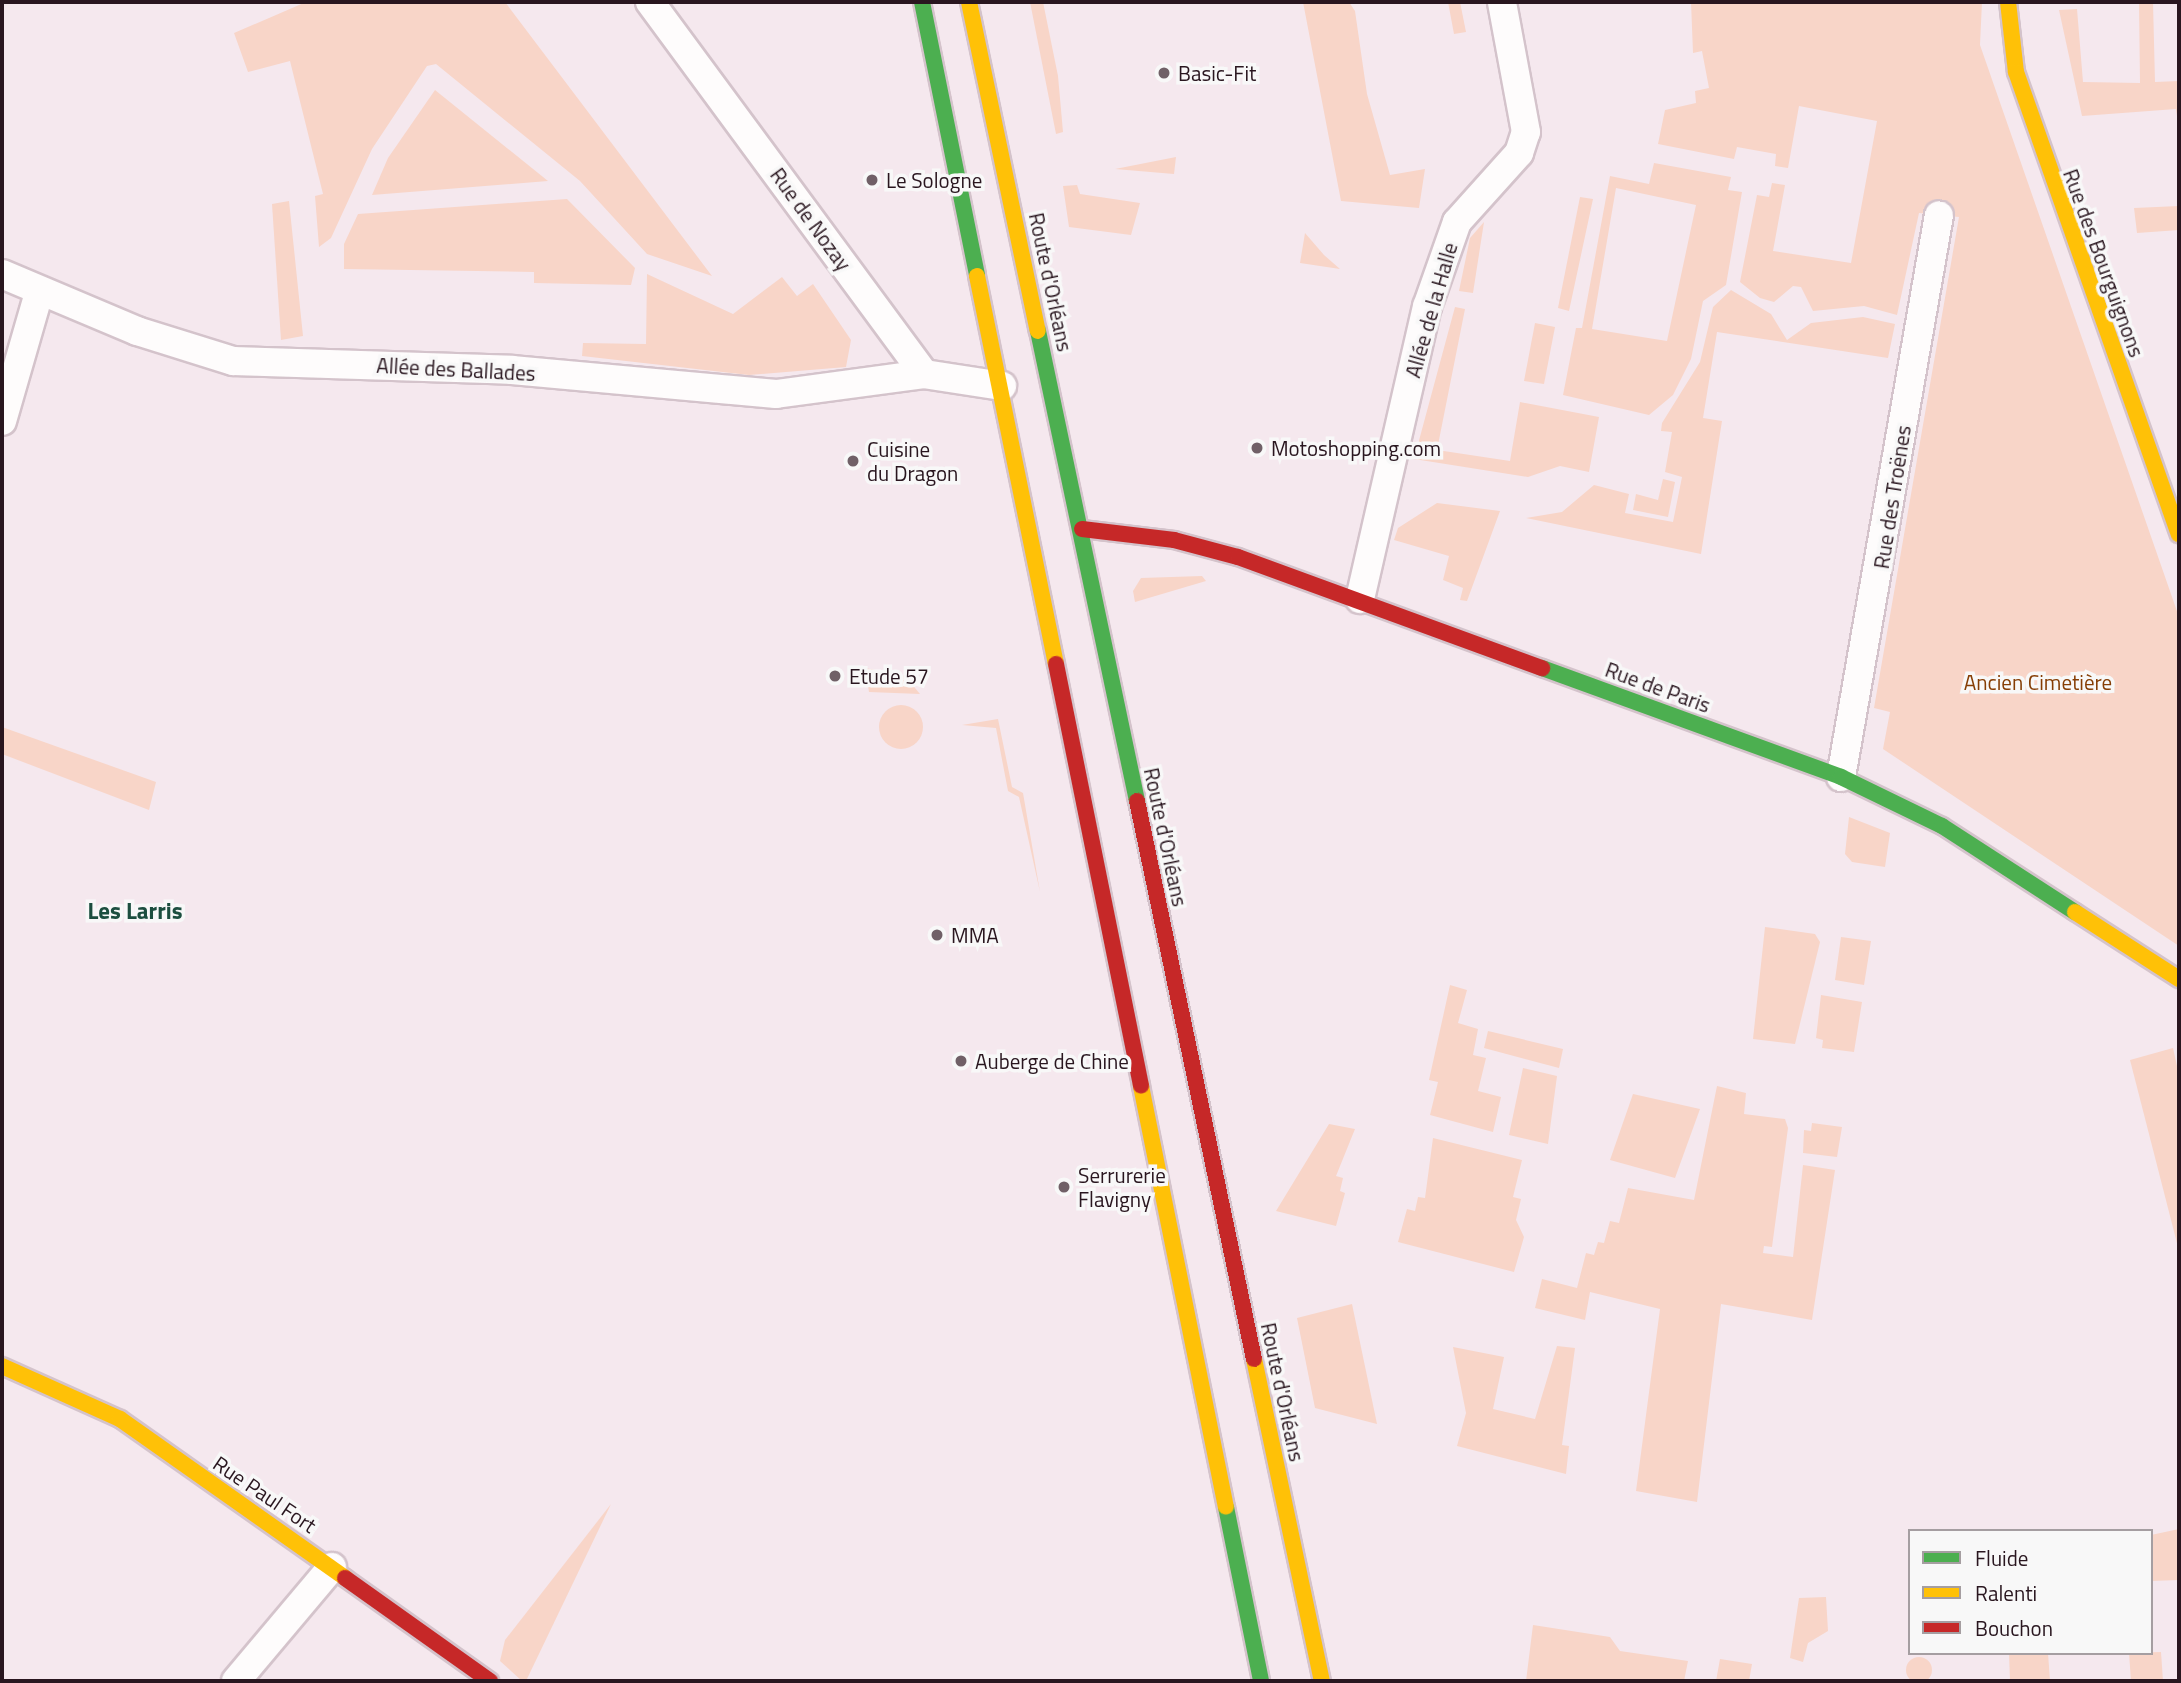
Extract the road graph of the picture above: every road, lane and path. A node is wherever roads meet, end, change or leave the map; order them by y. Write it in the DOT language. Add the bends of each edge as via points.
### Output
graph roads {
  1 [pos="650,2"];
  2 [pos="922,2"];
  3 [pos="970,2"];
  4 [pos="1502,2"];
  5 [pos="2008,2"];
  6 [pos="1939,215"];
  7 [pos="2,274"];
  8 [pos="39,293"];
  9 [pos="924,374"];
  10 [pos="1002,386"];
  11 [pos="2,421"];
  12 [pos="1082,529"];
  13 [pos="2179,534"];
  14 [pos="1360,599"];
  15 [pos="1841,777"];
  16 [pos="2179,979"];
  17 [pos="2,1366"];
  18 [pos="332,1567"];
  19 [pos="236,1681"];
  20 [pos="490,1681"];
  21 [pos="1261,1681"];
  22 [pos="1322,1681"];
  1 -- 9 [label="street, Rue de Nozay"];
  2 -- 10 [label="main road"];
  3 -- 12 [label="main road, Route d'Orléans"];
  4 -- 14 [label="street, Allée de la Halle" via="1526,131 1519,153 1457,222 1427,307"];
  5 -- 13 [label="main road, Rue des Bourguignons" via="2016,72"];
  6 -- 15 [label="street, Rue des Troënes"];
  7 -- 8 [label="street, Allée des Ballades"];
  8 -- 9 [label="street, Allée des Ballades" via="204,356 233,361 512,370 776,394"];
  8 -- 11 [label="street"];
  9 -- 10 [label="street"];
  10 -- 21 [label="main road"];
  12 -- 14 [label="main road, Rue de Paris" via="1174,540"];
  12 -- 22 [label="main road, Route d'Orléans"];
  14 -- 15 [label="main road, Rue de Paris"];
  15 -- 16 [label="main road, Rue de Paris" via="1942,826"];
  17 -- 18 [label="main road, Rue Paul Fort" via="120,1419"];
  18 -- 19 [label="street"];
  18 -- 20 [label="main road, Rue Paul Fort"];
}
